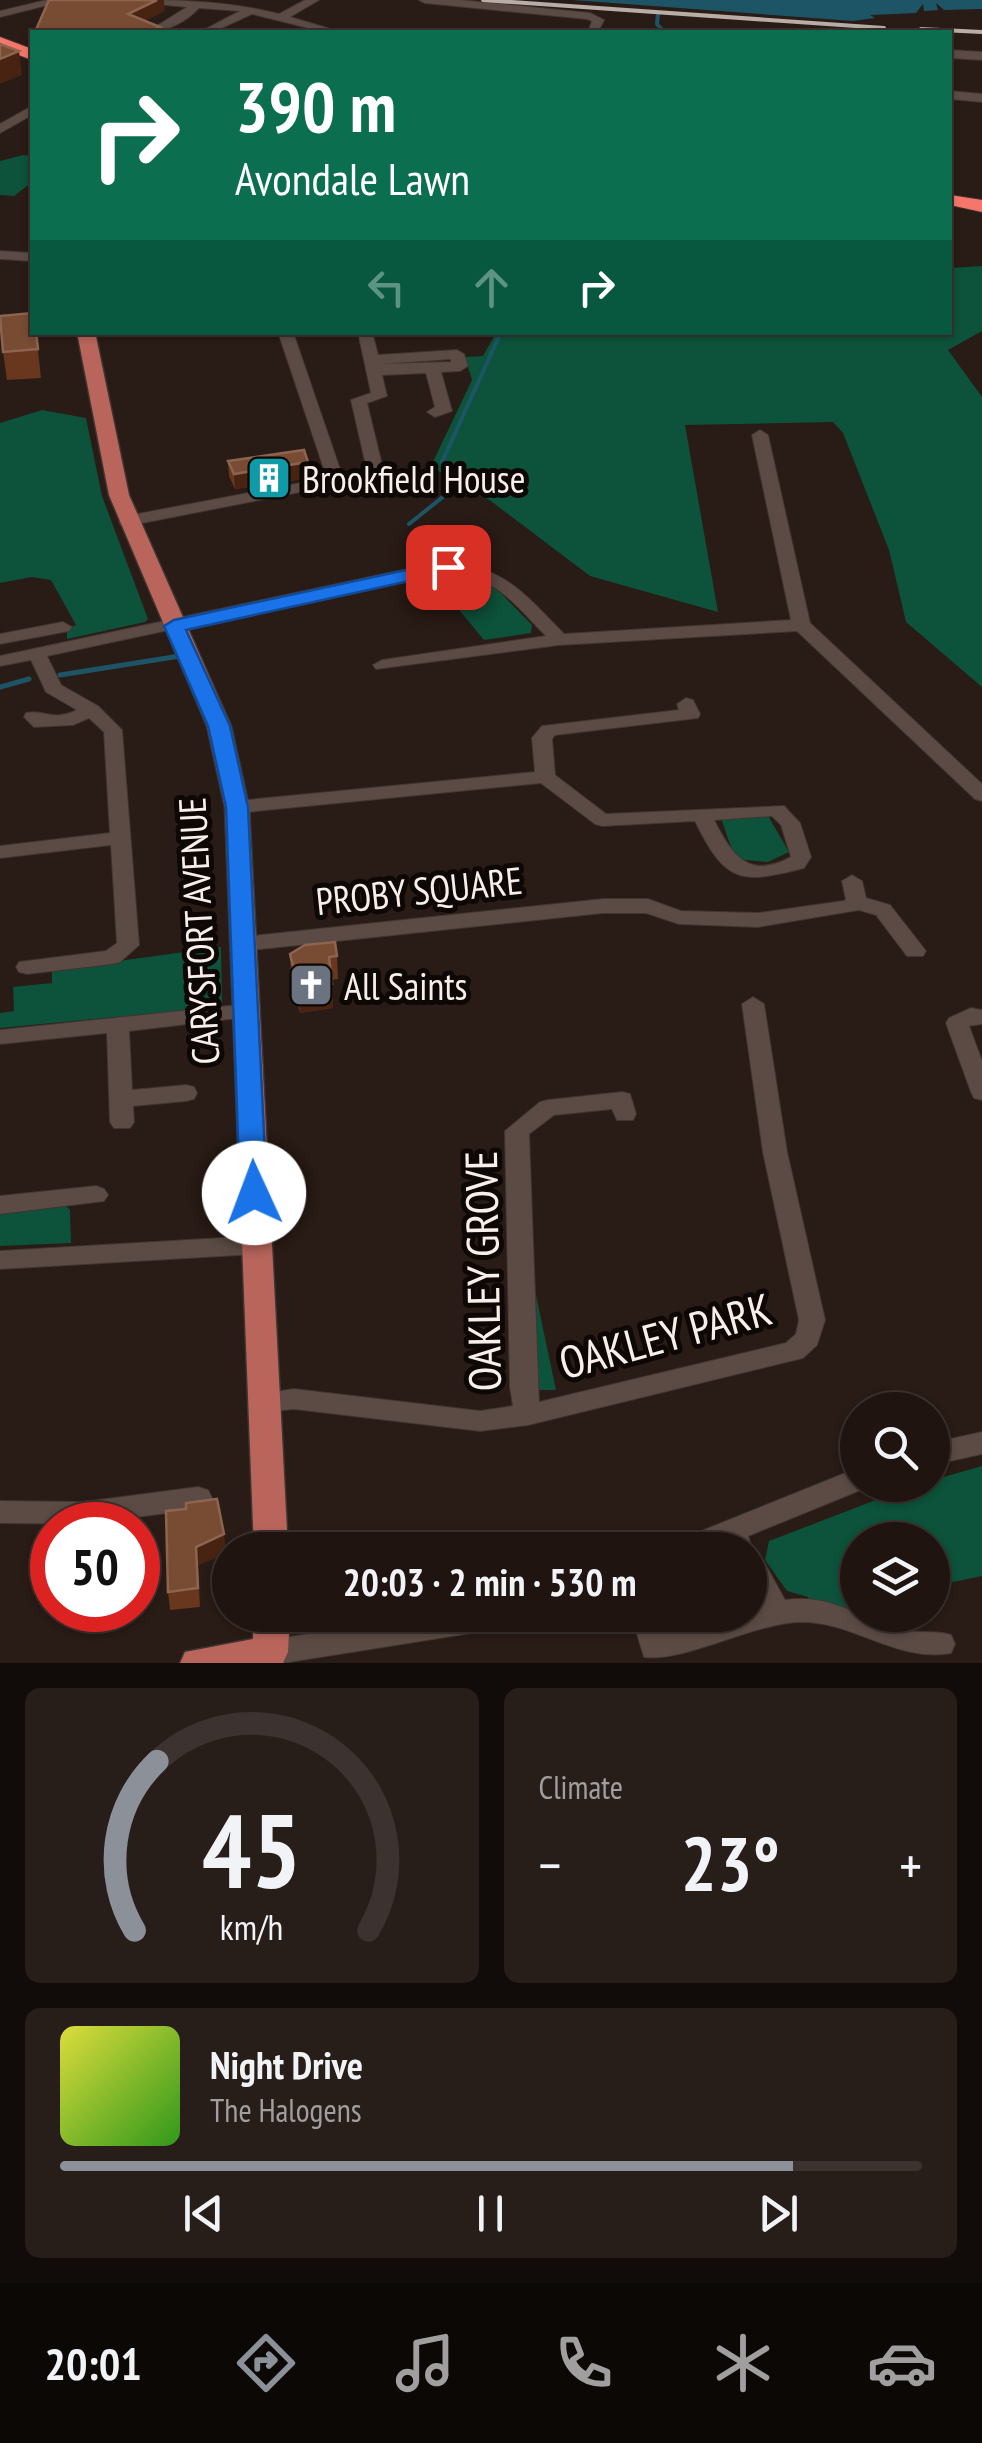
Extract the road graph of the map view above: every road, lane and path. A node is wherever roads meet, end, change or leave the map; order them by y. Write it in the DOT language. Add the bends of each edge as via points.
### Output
graph roads {
  1 [pos="62,0"];
  2 [pos="144,0"];
  3 [pos="313,0"];
  4 [pos="425,0"];
  5 [pos="197,3"];
  6 [pos="251,10"];
  7 [pos="0,14"];
  8 [pos="280,18"];
  9 [pos="156,30"];
  10 [pos="209,30"];
  11 [pos="327,30"];
  12 [pos="594,30"];
  13 [pos="0,42"];
  14 [pos="0,52"];
  15 [pos="30,54"];
  16 [pos="952,54"];
  17 [pos="982,56"];
  18 [pos="30,63"];
  19 [pos="952,95"];
  20 [pos="982,98"];
  21 [pos="30,111"];
  22 [pos="0,129"];
  23 [pos="952,196"];
  24 [pos="952,197"];
  25 [pos="982,198"];
  26 [pos="982,206"];
  27 [pos="0,255"];
  28 [pos="30,257"];
  29 [pos="87,335"];
  30 [pos="285,335"];
  31 [pos="366,335"];
  32 [pos="373,366"];
  33 [pos="432,368"];
  34 [pos="434,412"];
  35 [pos="760,435"];
  36 [pos="336,480"];
  37 [pos="128,521"];
  38 [pos="174,626"];
  39 [pos="801,626"];
  40 [pos="63,627"];
  41 [pos="0,640"];
  42 [pos="559,640"];
  43 [pos="36,654"];
  44 [pos="0,661"];
  45 [pos="382,665"];
  46 [pos="686,704"];
  47 [pos="90,710"];
  48 [pos="33,717"];
  49 [pos="537,778"];
  50 [pos="982,794"];
  51 [pos="237,807"];
  52 [pos="702,814"];
  53 [pos="123,838"];
  54 [pos="0,852"];
  55 [pos="243,944"];
  56 [pos="915,951"];
  57 [pos="27,967"];
  58 [pos="752,1004"];
  59 [pos="247,1011"];
  60 [pos="982,1017"];
  61 [pos="118,1025"];
  62 [pos="0,1037"];
  63 [pos="186,1092"];
  64 [pos="982,1092"];
  65 [pos="626,1114"];
  66 [pos="96,1196"];
  67 [pos="0,1205"];
  68 [pos="256,1245"];
  69 [pos="0,1260"];
  70 [pos="263,1402"];
  71 [pos="528,1415"];
  72 [pos="982,1443"];
  73 [pos="950,1450"];
  74 [pos="840,1488"];
  75 [pos="198,1498"];
  76 [pos="0,1512"];
  77 [pos="269,1532"];
  78 [pos="752,1532"];
  79 [pos="767,1595"];
  80 [pos="776,1612"];
  81 [pos="767,1615"];
  82 [pos="271,1632"];
  83 [pos="415,1632"];
  84 [pos="650,1632"];
  85 [pos="724,1632"];
  86 [pos="941,1644"];
  87 [pos="270,1658"];
  88 [pos="198,1663"];
  1 -- 7 [label="street"];
  2 -- 5 [label="street"];
  3 -- 8 [label="street"];
  4 -- 12 [label="street" via="590,16 598,20"];
  5 -- 6 [label="street"];
  5 -- 9 [label="street"];
  6 -- 8 [label="street"];
  6 -- 10 [label="street"];
  8 -- 11 [label="street"];
  13 -- 15 [label="highway"];
  14 -- 18 [label="highway"];
  16 -- 17 [label="street"];
  19 -- 20 [label="street"];
  21 -- 22 [label="street"];
  23 -- 25 [label="highway"];
  24 -- 26 [label="highway"];
  27 -- 28 [label="street"];
  29 -- 37 [label="main road, CARYSFORT AVENUE" via="112,473"];
  30 -- 36 [label="street"];
  31 -- 32 [label="street"];
  32 -- 33 [label="street"];
  32 -- 33 [label="street" via="457,354 460,366"];
  32 -- 36 [label="street" via="379,396 358,400 376,472"];
  33 -- 34 [label="street" via="444,411"];
  35 -- 39 [label="street"];
  36 -- 37 [label="street"];
  37 -- 38 [label="main road, CARYSFORT AVENUE"];
  38 -- 42 [label="street" via="465,566 497,576"];
  38 -- 43 [label="street"];
  38 -- 51 [label="main road, CARYSFORT AVENUE" via="219,726"];
  39 -- 42 [label="street"];
  39 -- 50 [label="street"];
  40 -- 41 [label="street"];
  42 -- 45 [label="street"];
  43 -- 44 [label="street"];
  43 -- 47 [label="street" via="53,688"];
  46 -- 49 [label="street" via="691,714 549,730"];
  47 -- 48 [label="street" via="73,719"];
  47 -- 53 [label="street" via="114,730"];
  49 -- 51 [label="street"];
  49 -- 52 [label="street" via="602,820"];
  51 -- 55 [label="main road, CARYSFORT AVENUE"];
  52 -- 52 [label="street" via="727,864 736,869 777,869 801,857 790,823 777,810"];
  53 -- 54 [label="street"];
  53 -- 57 [label="street" via="128,945 112,957"];
  55 -- 56 [label="street, PROBY SQUARE" via="602,906 758,920 850,907 854,892 884,910"];
  55 -- 59 [label="main road, CARYSFORT AVENUE"];
  58 -- 71 [label="street, OAKLEY PARK" via="775,1152 812,1320 808,1338 794,1350"];
  59 -- 61 [label="street"];
  59 -- 68 [label="main road, CARYSFORT AVENUE"];
  60 -- 64 [label="street" via="970,1014 957,1023"];
  61 -- 62 [label="street"];
  61 -- 63 [label="street" via="122,1110"];
  65 -- 71 [label="street, OAKLEY GROVE" via="622,1100 548,1108 517,1132"];
  66 -- 67 [label="street"];
  68 -- 69 [label="street"];
  68 -- 70 [label="main road, CARYSFORT AVENUE"];
  70 -- 71 [label="street, OAKLEY PARK" via="294,1399 480,1421"];
  70 -- 77 [label="main road, CARYSFORT AVENUE"];
  72 -- 73 [label="street"];
  74 -- 78 [label="street"];
  75 -- 76 [label="street" via="83,1513"];
  79 -- 80 [label="street"];
  80 -- 81 [label="street"];
  80 -- 86 [label="street" via="816,1610 886,1640"];
  82 -- 87 [label="main road"];
  83 -- 87 [label="street"];
  84 -- 85 [label="street" via="654,1648 687,1646"];
  87 -- 88 [label="main road"];
}
